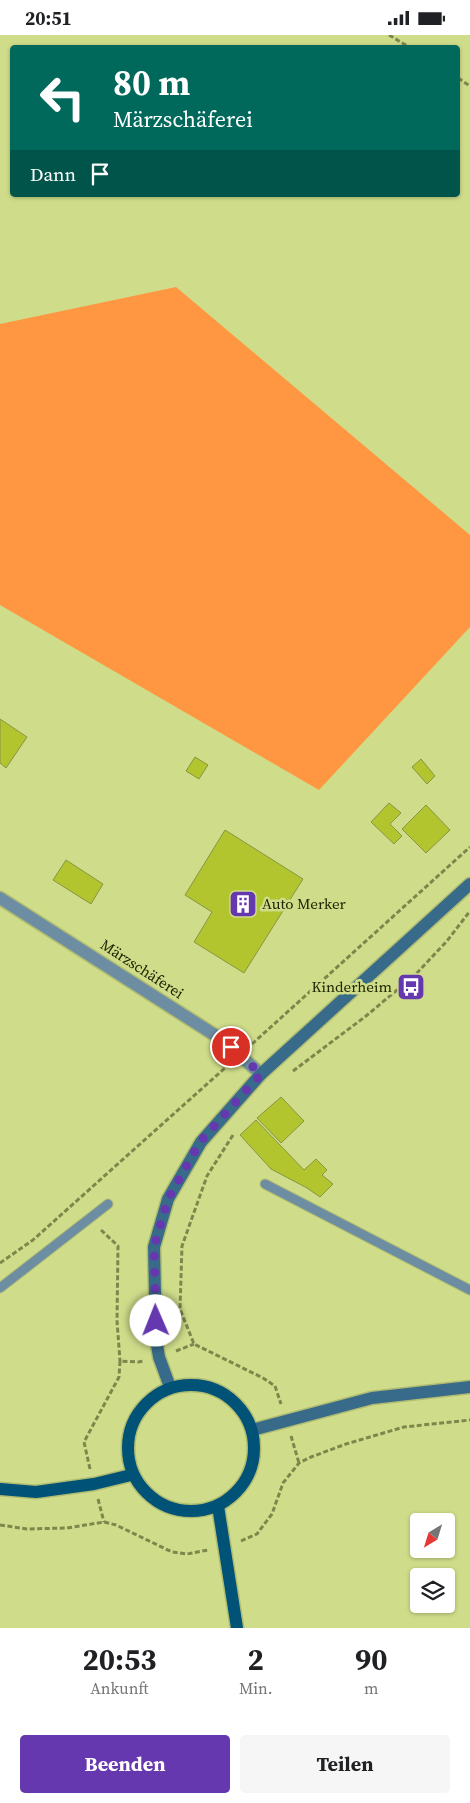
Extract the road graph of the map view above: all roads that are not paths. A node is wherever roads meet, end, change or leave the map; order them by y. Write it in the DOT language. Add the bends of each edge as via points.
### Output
graph roads {
  1 [pos="470,884"];
  2 [pos="0,898"];
  3 [pos="261,1074"];
  4 [pos="264,1184"];
  5 [pos="108,1204"];
  6 [pos="0,1288"];
  7 [pos="470,1290"];
  8 [pos="170,1387"];
  9 [pos="470,1387"];
  10 [pos="252,1430"];
  11 [pos="130,1475"];
  12 [pos="0,1489"];
  13 [pos="218,1506"];
  14 [pos="236,1628"];
  1 -- 3 [label="street"];
  2 -- 3 [label="street, Märzschäferei" via="221,1039"];
  3 -- 8 [label="street" via="200,1142 168,1199 154,1247 156,1339"];
  4 -- 7 [label="lane"];
  5 -- 6 [label="lane"];
  8 -- 10 [label="main road" via="204,1386 227,1396 244,1412"];
  8 -- 11 [label="main road" via="149,1400 133,1422 127,1447"];
  9 -- 10 [label="street" via="372,1397"];
  10 -- 13 [label="main road" via="255,1455 248,1477 237,1492"];
  11 -- 12 [label="main road" via="36,1492"];
  11 -- 13 [label="main road" via="142,1492 160,1505 182,1511 201,1511"];
  13 -- 14 [label="main road"];
}
